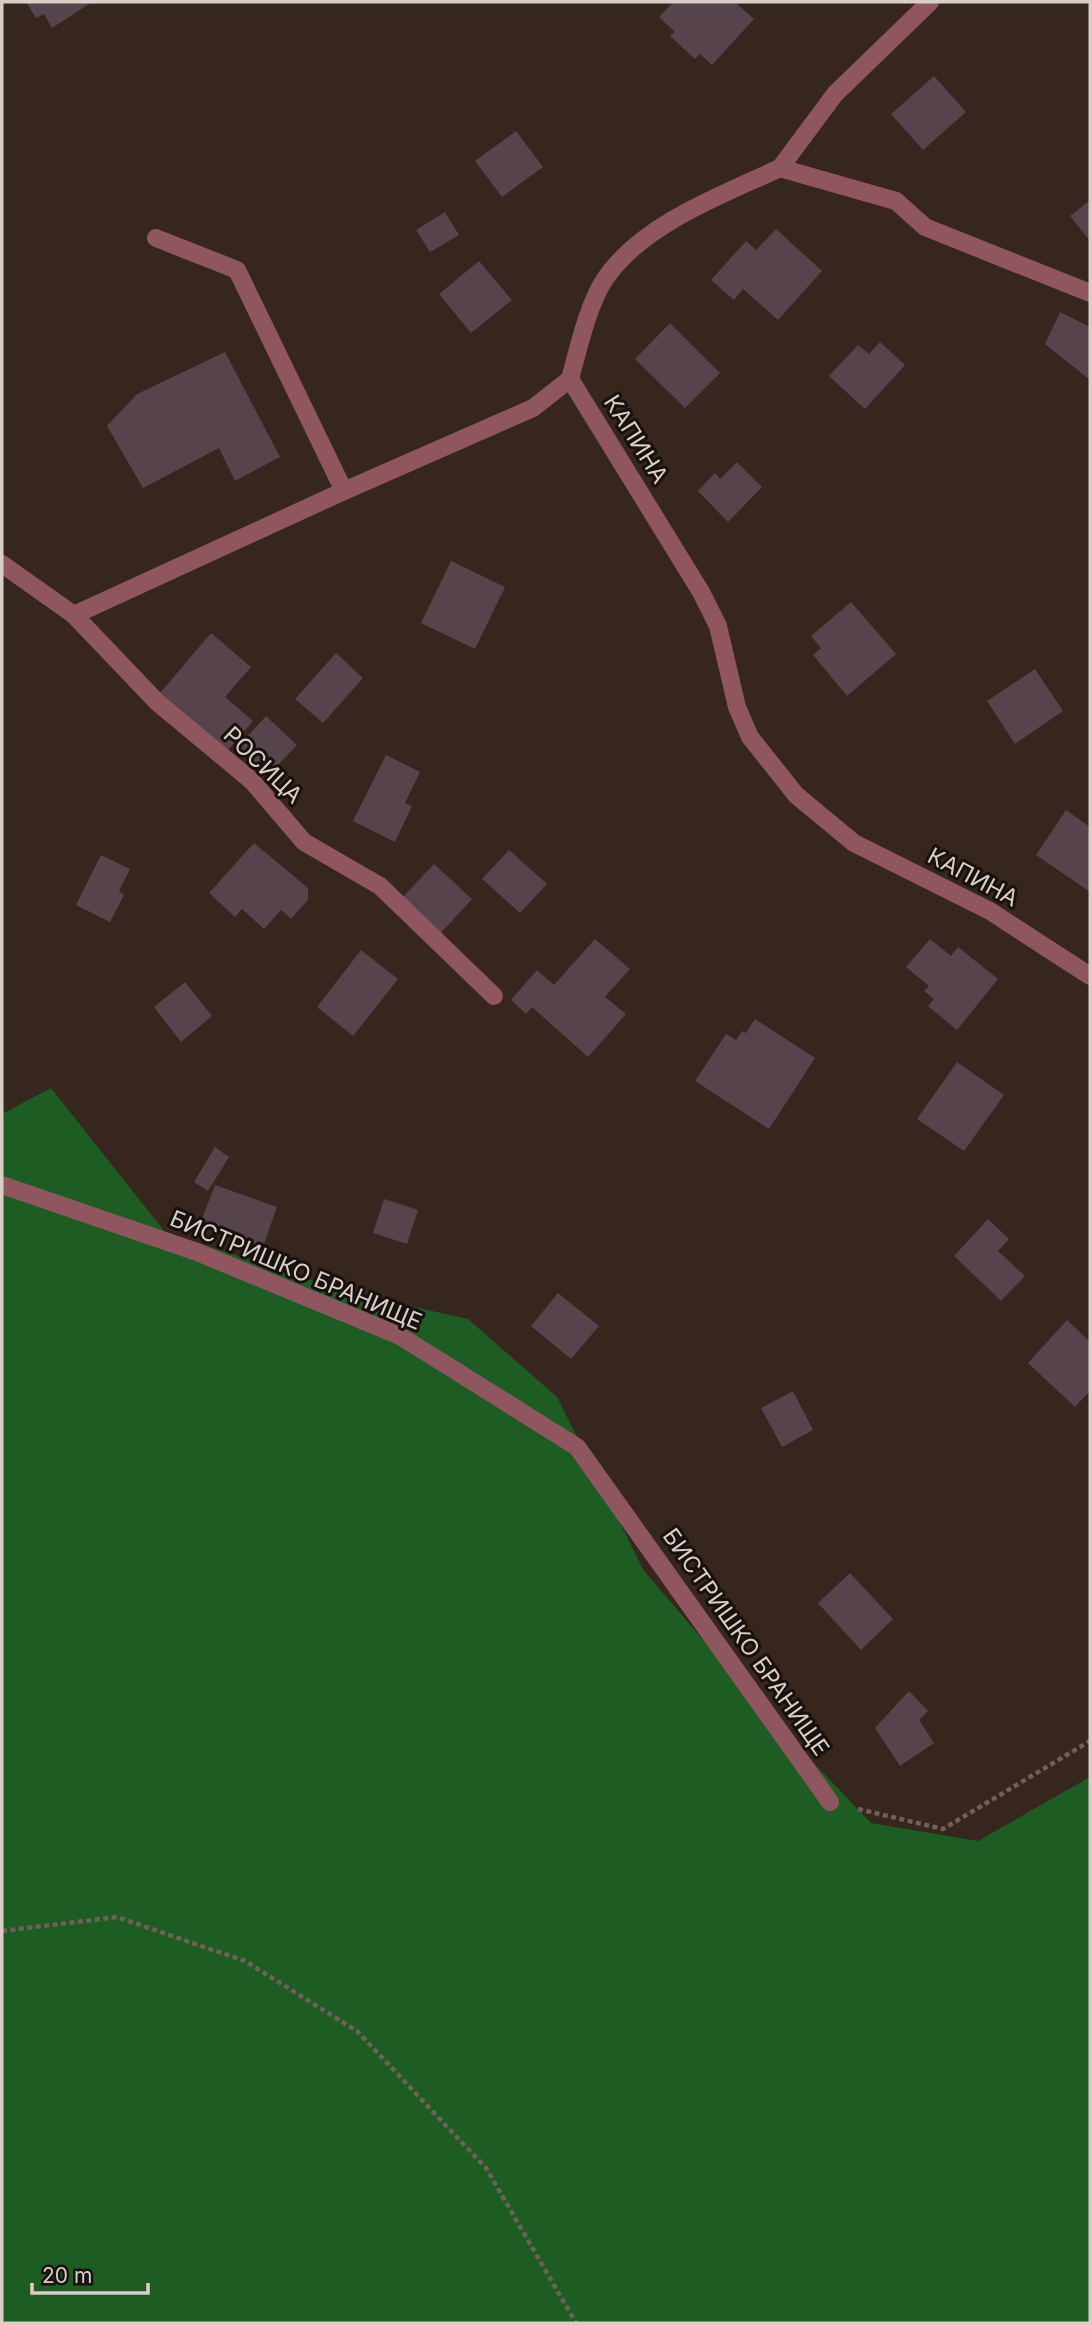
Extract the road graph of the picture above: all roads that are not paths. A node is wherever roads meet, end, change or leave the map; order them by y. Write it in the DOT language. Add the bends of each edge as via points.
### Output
graph roads {
  1 [pos="930,2"];
  2 [pos="780,168"];
  3 [pos="156,238"];
  4 [pos="1090,293"];
  5 [pos="570,379"];
  6 [pos="344,491"];
  7 [pos="2,564"];
  8 [pos="74,615"];
  9 [pos="1090,976"];
  10 [pos="494,996"];
  11 [pos="2,1185"];
  12 [pos="830,1802"];
  1 -- 2 [label="street" via="835,94"];
  2 -- 4 [label="street" via="896,201 925,227"];
  2 -- 5 [label="street" via="674,220 637,245 605,279 583,329"];
  3 -- 6 [label="street" via="237,270"];
  5 -- 6 [label="street" via="533,408"];
  5 -- 9 [label="street, КАПИНА" via="701,592 718,626 737,707 750,737 796,795 854,843 990,911"];
  6 -- 8 [label="street"];
  7 -- 8 [label="street, РОСИЦА"];
  8 -- 10 [label="street, РОСИЦА" via="157,702 252,781 304,842 380,886"];
  11 -- 12 [label="street, БИСТРИШКО БРАНИЩЕ" via="197,1252 400,1336 577,1447"];
}
